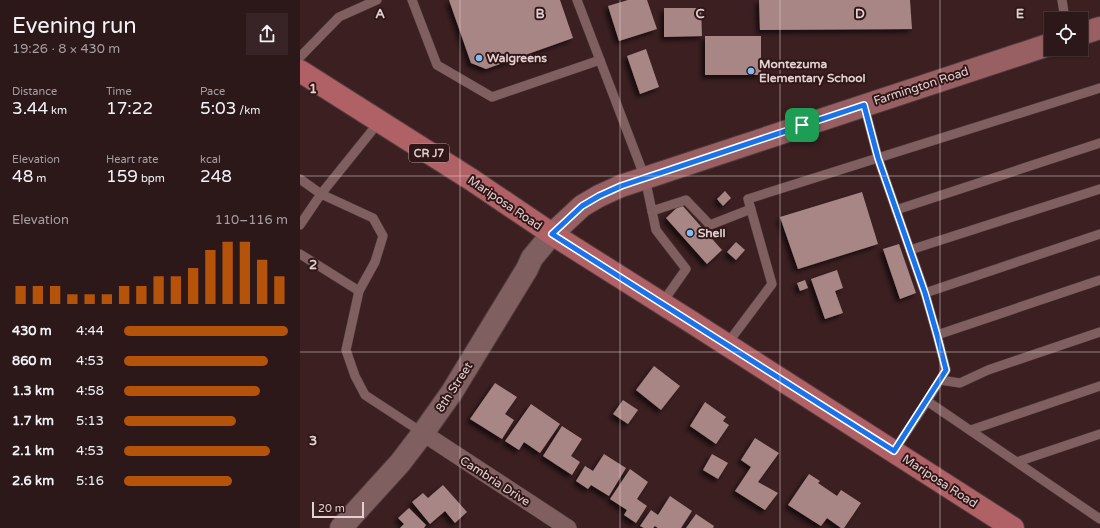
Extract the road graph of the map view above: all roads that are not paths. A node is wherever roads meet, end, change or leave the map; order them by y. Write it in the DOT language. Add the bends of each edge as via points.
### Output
graph roads {
  1 [pos="376,0"];
  2 [pos="412,0"];
  3 [pos="578,0"];
  4 [pos="1062,0"];
  5 [pos="1064,12"];
  6 [pos="1100,28"];
  7 [pos="1088,32"];
  8 [pos="1044,46"];
  9 [pos="300,57"];
  10 [pos="600,60"];
  11 [pos="300,71"];
  12 [pos="1100,88"];
  13 [pos="864,105"];
  14 [pos="380,121"];
  15 [pos="1100,143"];
  16 [pos="878,158"];
  17 [pos="645,178"];
  18 [pos="300,179"];
  19 [pos="1100,189"];
  20 [pos="321,194"];
  21 [pos="751,209"];
  22 [pos="896,210"];
  23 [pos="652,211"];
  24 [pos="300,225"];
  25 [pos="552,234"];
  26 [pos="1100,234"];
  27 [pos="910,250"];
  28 [pos="300,254"];
  29 [pos="1100,280"];
  30 [pos="359,290"];
  31 [pos="925,293"];
  32 [pos="662,303"];
  33 [pos="1100,332"];
  34 [pos="937,335"];
  35 [pos="727,344"];
  36 [pos="940,380"];
  37 [pos="1100,386"];
  38 [pos="927,401"];
  39 [pos="971,430"];
  40 [pos="423,433"];
  41 [pos="1100,434"];
  42 [pos="894,451"];
  43 [pos="1017,462"];
  44 [pos="1100,519"];
  45 [pos="341,528"];
  46 [pos="568,528"];
  47 [pos="1013,528"];
  1 -- 9 [label="lane" via="339,17"];
  2 -- 10 [label="lane" via="437,65 492,97"];
  3 -- 10 [label="lane"];
  4 -- 5 [label="lane"];
  6 -- 7 [label="main road"];
  8 -- 13 [label="main road, Farmington Road"];
  10 -- 17 [label="lane"];
  11 -- 14 [label="main road, Mariposa Road / CR J7"];
  12 -- 16 [label="lane"];
  13 -- 16 [label="lane"];
  13 -- 17 [label="main road, Farmington Road"];
  14 -- 20 [label="lane"];
  14 -- 25 [label="main road, Mariposa Road / CR J7"];
  15 -- 22 [label="lane"];
  16 -- 21 [label="lane" via="748,199"];
  16 -- 22 [label="lane"];
  17 -- 23 [label="lane"];
  17 -- 25 [label="main road, Farmington Road" via="604,193 582,206"];
  18 -- 20 [label="lane"];
  19 -- 27 [label="lane"];
  20 -- 24 [label="lane"];
  20 -- 30 [label="lane" via="372,218 383,236 375,262"];
  21 -- 23 [label="lane" via="710,225 686,200"];
  21 -- 35 [label="lane" via="772,284"];
  22 -- 27 [label="lane"];
  23 -- 32 [label="lane" via="656,230 686,269"];
  25 -- 32 [label="main road, Mariposa Road / CR J7"];
  25 -- 40 [label="street, 8th Street" via="532,258 452,392"];
  26 -- 31 [label="lane"];
  27 -- 31 [label="lane"];
  28 -- 30 [label="lane"];
  29 -- 34 [label="lane"];
  30 -- 40 [label="lane" via="346,350 355,376 365,396"];
  31 -- 34 [label="lane"];
  32 -- 35 [label="main road, Mariposa Road / CR J7"];
  33 -- 36 [label="lane" via="988,370 960,383"];
  34 -- 36 [label="lane" via="946,370"];
  35 -- 42 [label="main road, Mariposa Road / CR J7"];
  36 -- 38 [label="lane"];
  37 -- 39 [label="lane"];
  38 -- 39 [label="lane"];
  38 -- 42 [label="lane"];
  39 -- 43 [label="lane"];
  40 -- 45 [label="street, 8th Street" via="400,463"];
  40 -- 46 [label="street, Cambria Drive"];
  41 -- 43 [label="lane"];
  42 -- 47 [label="main road, Mariposa Road / CR J7"];
  43 -- 44 [label="lane"];
}
